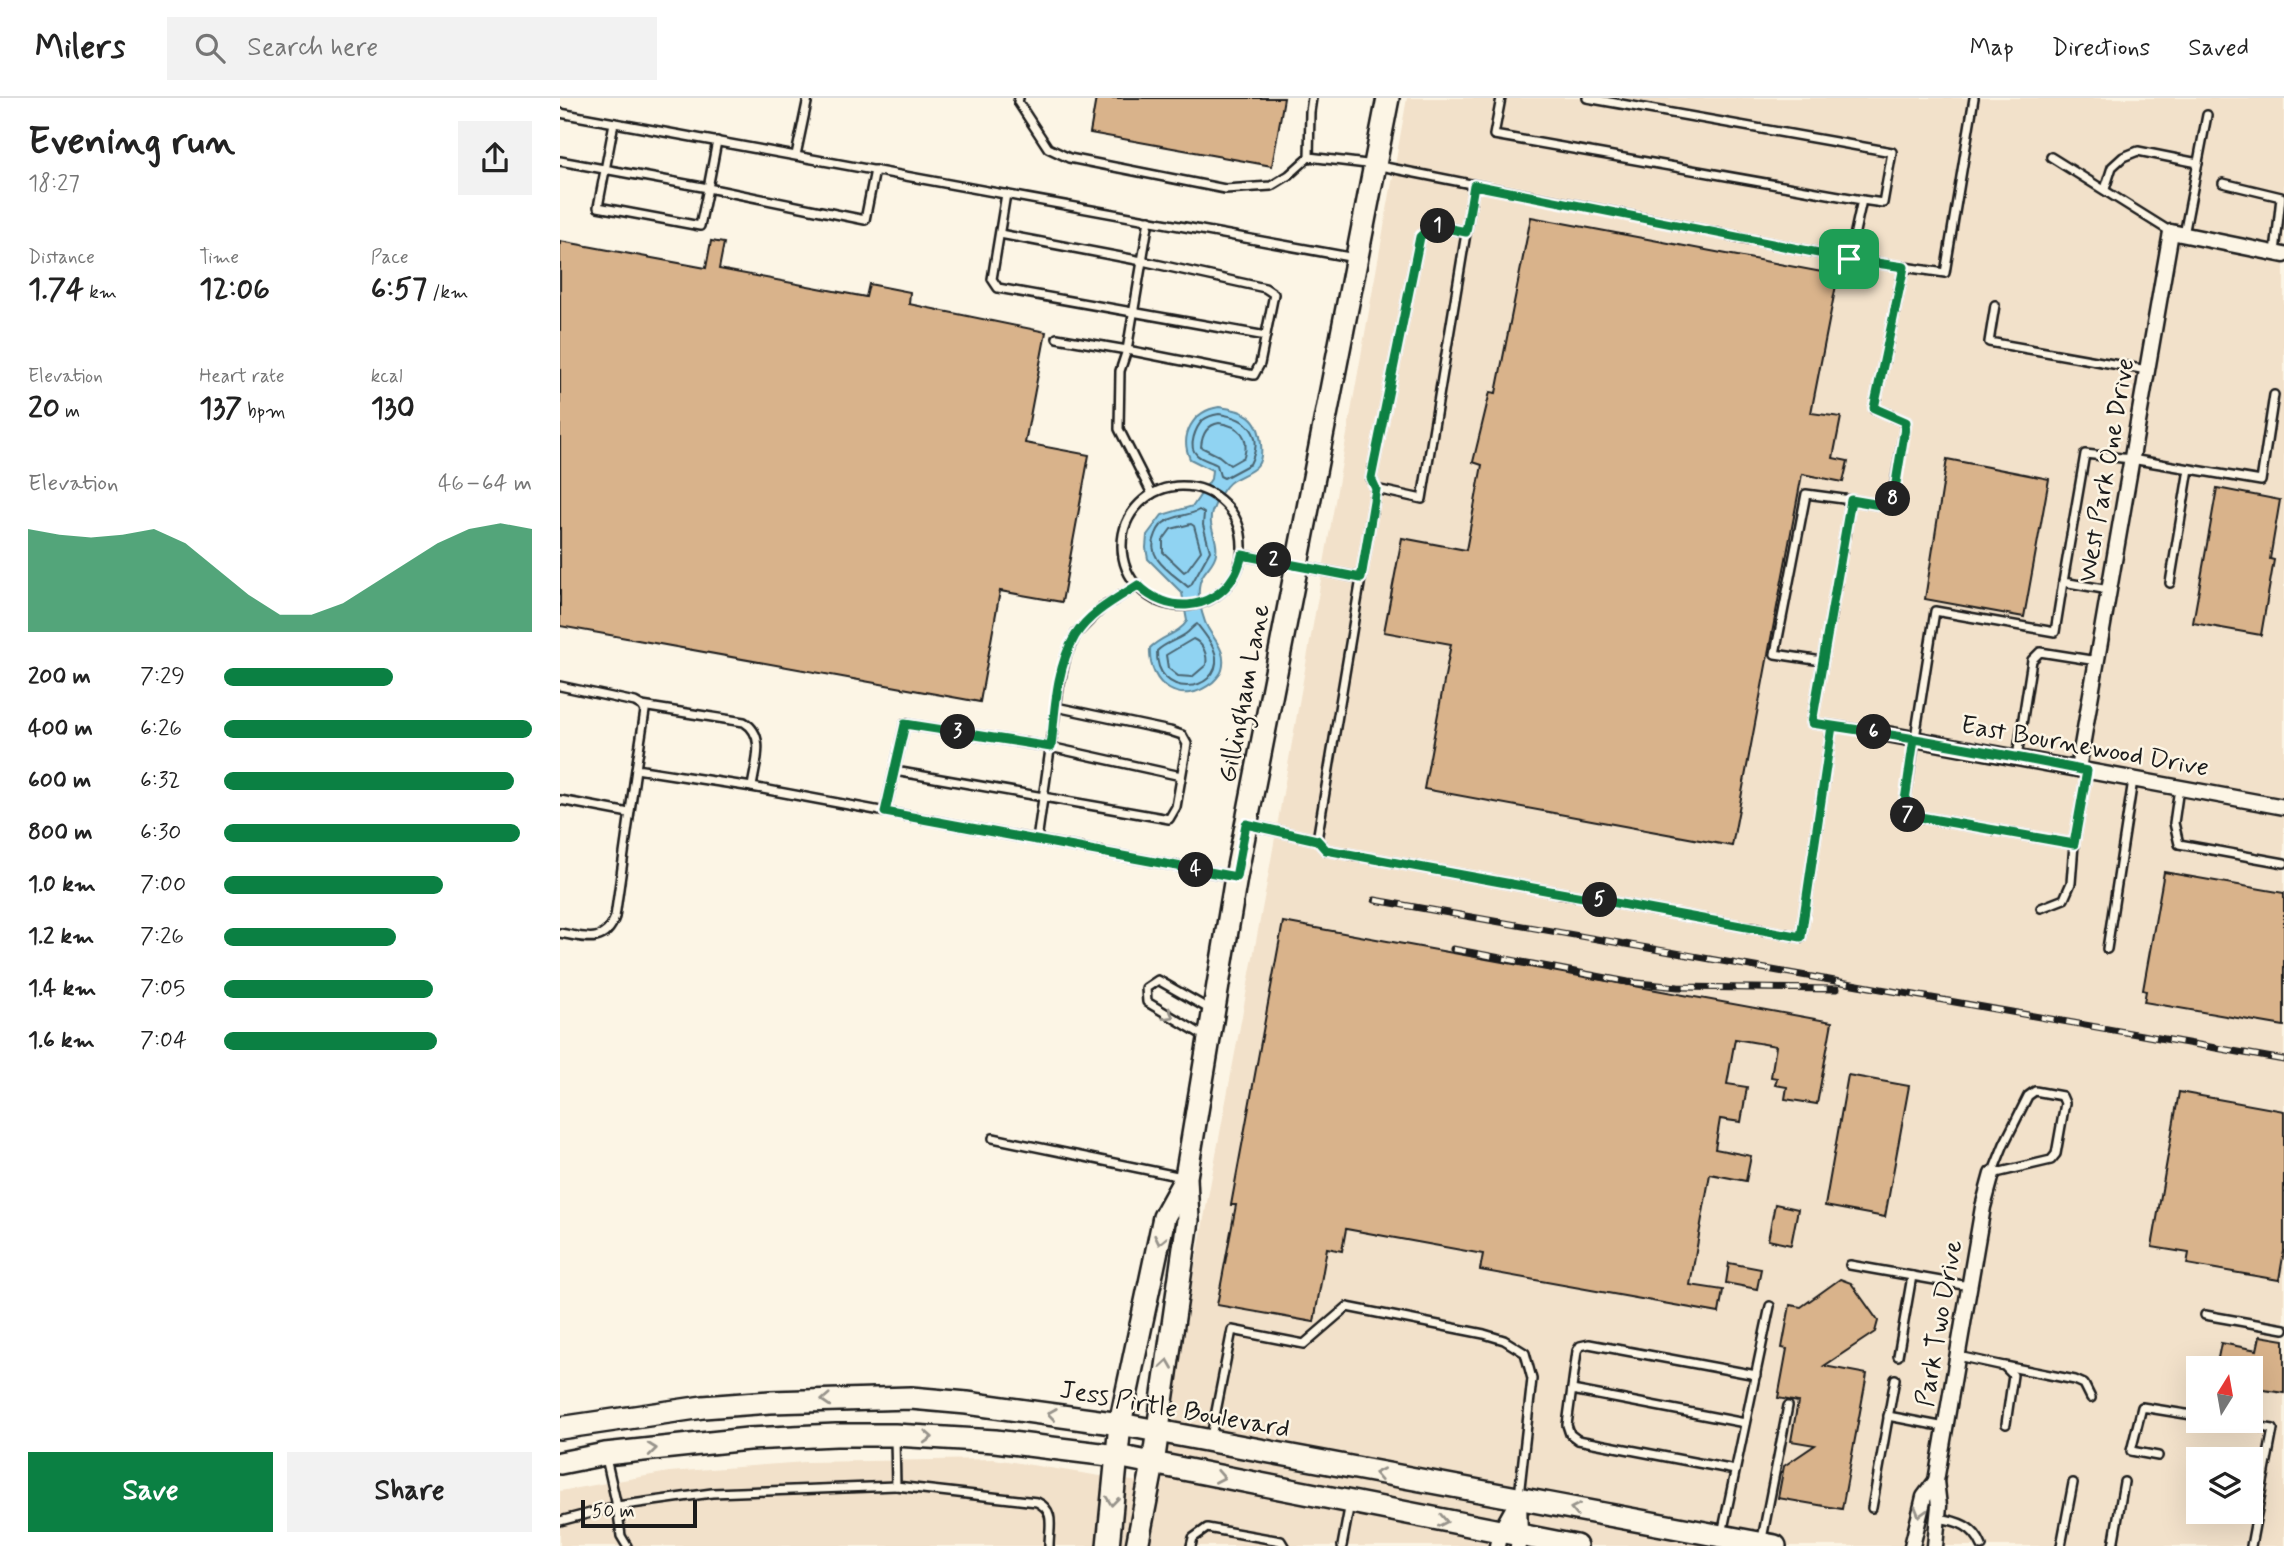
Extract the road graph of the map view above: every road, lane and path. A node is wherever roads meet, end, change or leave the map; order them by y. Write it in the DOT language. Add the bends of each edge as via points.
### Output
graph roads {
  1 [pos="808,98"];
  2 [pos="1019,98"];
  3 [pos="1312,98"];
  4 [pos="1388,98"];
  5 [pos="1500,98"];
  6 [pos="1587,98"];
  7 [pos="1974,98"];
  8 [pos="560,113"];
  9 [pos="2207,115"];
  10 [pos="614,123"];
  11 [pos="717,141"];
  12 [pos="796,155"];
  13 [pos="1309,157"];
  14 [pos="2051,157"];
  15 [pos="560,161"];
  16 [pos="2198,163"];
  17 [pos="1375,165"];
  18 [pos="606,169"];
  19 [pos="875,170"];
  20 [pos="2223,183"];
  21 [pos="1474,185"];
  22 [pos="708,188"];
  23 [pos="2105,190"];
  24 [pos="1006,194"];
  25 [pos="1862,200"];
  26 [pos="1149,220"];
  27 [pos="1466,232"];
  28 [pos="2177,233"];
  29 [pos="1000,234"];
  30 [pos="2280,254"];
  31 [pos="1357,258"];
  32 [pos="1849,259"];
  33 [pos="1142,261"];
  34 [pos="1904,267"];
  35 [pos="1996,305"];
  36 [pos="1133,312"];
  37 [pos="1266,336"];
  38 [pos="1057,338"];
  39 [pos="1127,350"];
  40 [pos="2147,370"];
  41 [pos="2274,395"];
  42 [pos="2132,459"];
  43 [pos="2189,469"];
  44 [pos="1376,489"];
  45 [pos="1152,494"];
  46 [pos="1851,500"];
  47 [pos="1242,555"];
  48 [pos="1297,565"];
  49 [pos="1361,578"];
  50 [pos="2063,582"];
  51 [pos="2170,583"];
  52 [pos="1138,585"];
  53 [pos="2109,590"];
  54 [pos="2097,661"];
  55 [pos="1822,662"];
  56 [pos="560,686"];
  57 [pos="642,706"];
  58 [pos="1056,707"];
  59 [pos="1832,726"];
  60 [pos="1876,732"];
  61 [pos="1914,739"];
  62 [pos="1051,747"];
  63 [pos="2017,758"];
  64 [pos="636,769"];
  65 [pos="2082,770"];
  66 [pos="894,771"];
  67 [pos="1181,776"];
  68 [pos="2133,779"];
  69 [pos="752,787"];
  70 [pos="2180,788"];
  71 [pos="1043,796"];
  72 [pos="560,800"];
  73 [pos="2283,804"];
  74 [pos="885,812"];
  75 [pos="629,813"];
  76 [pos="1246,824"];
  77 [pos="1037,840"];
  78 [pos="1317,840"];
  79 [pos="2074,844"];
  80 [pos="2284,863"];
  81 [pos="1236,877"];
  82 [pos="2041,908"];
  83 [pos="560,933"];
  84 [pos="2108,948"];
  85 [pos="1213,1011"];
  86 [pos="1209,1038"];
  87 [pos="993,1138"];
  88 [pos="1992,1174"];
  89 [pos="1186,1177"];
  90 [pos="1850,1265"];
  91 [pos="1912,1276"];
  92 [pos="1969,1286"];
  93 [pos="1770,1306"];
  94 [pos="2205,1315"];
  95 [pos="2284,1329"];
  96 [pos="1898,1356"];
  97 [pos="1957,1356"];
  98 [pos="2004,1366"];
  99 [pos="1756,1375"];
  100 [pos="1895,1379"];
  101 [pos="1572,1390"];
  102 [pos="2091,1398"];
  103 [pos="1788,1406"];
  104 [pos="2186,1414"];
  105 [pos="1888,1416"];
  106 [pos="600,1421"];
  107 [pos="1745,1423"];
  108 [pos="1120,1424"];
  109 [pos="2006,1424"];
  110 [pos="560,1427"];
  111 [pos="1945,1427"];
  112 [pos="2263,1427"];
  113 [pos="1157,1431"];
  114 [pos="895,1435"];
  115 [pos="1210,1441"];
  116 [pos="605,1454"];
  117 [pos="2158,1456"];
  118 [pos="1117,1457"];
  119 [pos="560,1463"];
  120 [pos="1153,1464"];
  121 [pos="1735,1470"];
  122 [pos="1936,1481"];
  123 [pos="2124,1482"];
  124 [pos="2073,1483"];
  125 [pos="896,1486"];
  126 [pos="1519,1498"];
  127 [pos="1350,1502"];
  128 [pos="617,1506"];
  129 [pos="1872,1508"];
  130 [pos="1938,1518"];
  131 [pos="560,1521"];
  132 [pos="1509,1540"];
  133 [pos="1720,1541"];
  134 [pos="1768,1545"];
  135 [pos="1982,1545"];
  136 [pos="627,1546"];
  137 [pos="1049,1546"];
  138 [pos="1108,1546"];
  139 [pos="1137,1546"];
  140 [pos="1191,1546"];
  141 [pos="1284,1546"];
  142 [pos="1342,1546"];
  143 [pos="1576,1546"];
  144 [pos="1912,1546"];
  145 [pos="1935,1546"];
  146 [pos="1992,1546"];
  147 [pos="2061,1546"];
  148 [pos="2112,1546"];
  149 [pos="2251,1546"];
  1 -- 12 [label="lane"];
  2 -- 13 [label="lane" via="1048,148 1069,158 1224,188 1271,186"];
  3 -- 13 [label="lane"];
  4 -- 17 [label="street, Gillingham Lane"];
  5 -- 25 [label="lane" via="1494,135"];
  6 -- 25 [label="lane" via="1892,152 1883,203"];
  7 -- 34 [label="lane" via="1945,273"];
  8 -- 10 [label="lane"];
  9 -- 16 [label="lane"];
  10 -- 11 [label="lane"];
  10 -- 18 [label="lane"];
  11 -- 12 [label="lane"];
  11 -- 22 [label="lane"];
  12 -- 19 [label="lane"];
  13 -- 17 [label="lane"];
  14 -- 23 [label="lane"];
  15 -- 18 [label="lane"];
  16 -- 23 [label="lane" via="2138,151 2112,167"];
  16 -- 28 [label="lane"];
  17 -- 21 [label="lane"];
  17 -- 31 [label="street, Gillingham Lane"];
  18 -- 22 [label="lane"];
  18 -- 22 [label="lane" via="598,207 700,226"];
  19 -- 22 [label="lane" via="865,220"];
  19 -- 24 [label="lane"];
  20 -- 30 [label="lane" via="2281,197"];
  21 -- 27 [label="lane"];
  21 -- 32 [label="lane"];
  23 -- 28 [label="lane"];
  24 -- 26 [label="lane"];
  24 -- 29 [label="lane"];
  25 -- 32 [label="lane"];
  26 -- 31 [label="lane"];
  26 -- 33 [label="lane"];
  27 -- 44 [label="lane" via="1432,225 1420,237 1371,478"];
  27 -- 44 [label="lane" via="1422,499"];
  28 -- 30 [label="street"];
  28 -- 40 [label="street, West Park One Drive"];
  29 -- 33 [label="lane"];
  29 -- 36 [label="lane" via="992,279 998,288"];
  31 -- 48 [label="street, Gillingham Lane"];
  32 -- 34 [label="lane"];
  33 -- 36 [label="lane"];
  33 -- 37 [label="lane" via="1265,288 1273,294"];
  34 -- 46 [label="lane" via="1874,408 1906,422 1892,507"];
  35 -- 40 [label="lane" via="1989,342"];
  36 -- 37 [label="lane"];
  36 -- 39 [label="lane"];
  37 -- 39 [label="lane" via="1254,375"];
  38 -- 39 [label="lane"];
  39 -- 45 [label="lane" via="1120,371 1119,429"];
  40 -- 42 [label="street, West Park One Drive"];
  41 -- 43 [label="lane" via="2262,481"];
  42 -- 43 [label="lane"];
  42 -- 50 [label="lane" via="2085,454"];
  42 -- 53 [label="street, West Park One Drive"];
  43 -- 51 [label="lane"];
  44 -- 49 [label="lane"];
  45 -- 47 [label="lane" via="1189,486 1224,502 1242,536"];
  45 -- 52 [label="lane" via="1137,506 1122,541 1124,562"];
  46 -- 55 [label="lane"];
  46 -- 55 [label="lane" via="1806,494 1775,654"];
  47 -- 48 [label="lane"];
  47 -- 52 [label="lane" via="1236,574 1206,601 1166,604"];
  48 -- 49 [label="lane"];
  48 -- 76 [label="street, Gillingham Lane"];
  49 -- 78 [label="lane"];
  50 -- 53 [label="lane"];
  50 -- 61 [label="lane" via="2055,632 1935,611"];
  52 -- 58 [label="lane" via="1103,607 1076,634 1066,656"];
  53 -- 54 [label="street, West Park One Drive"];
  54 -- 63 [label="lane" via="2040,652 2032,660"];
  54 -- 65 [label="street, West Park One Drive"];
  55 -- 59 [label="lane" via="1812,723"];
  56 -- 57 [label="lane"];
  57 -- 64 [label="lane"];
  57 -- 69 [label="lane" via="751,726 758,744"];
  58 -- 62 [label="lane"];
  58 -- 67 [label="lane" via="1182,735 1187,744"];
  59 -- 60 [label="lane"];
  59 -- 78 [label="lane" via="1801,937 1326,850"];
  60 -- 61 [label="street, East Bournewood Drive"];
  61 -- 63 [label="street, East Bournewood Drive"];
  61 -- 79 [label="lane" via="1903,814"];
  62 -- 66 [label="lane" via="905,724"];
  62 -- 67 [label="lane"];
  62 -- 71 [label="lane"];
  63 -- 65 [label="street, East Bournewood Drive"];
  64 -- 69 [label="lane"];
  64 -- 75 [label="lane"];
  65 -- 68 [label="street, East Bournewood Drive"];
  65 -- 79 [label="lane"];
  66 -- 71 [label="lane"];
  66 -- 74 [label="lane"];
  67 -- 71 [label="lane" via="1176,807 1169,819"];
  68 -- 70 [label="street, East Bournewood Drive"];
  68 -- 84 [label="lane"];
  69 -- 74 [label="lane"];
  70 -- 73 [label="street, East Bournewood Drive"];
  70 -- 80 [label="lane" via="2174,823 2179,844"];
  71 -- 77 [label="lane"];
  72 -- 75 [label="lane"];
  74 -- 77 [label="lane"];
  75 -- 83 [label="lane" via="611,928 591,938"];
  76 -- 78 [label="lane"];
  76 -- 81 [label="street, Gillingham Lane"];
  77 -- 81 [label="lane"];
  79 -- 82 [label="lane" via="2071,883 2064,899"];
  81 -- 85 [label="street, Gillingham Lane"];
  85 -- 86 [label="street, Gillingham Lane"];
  85 -- 86 [label="lane, one-way" via="1158,980 1146,988 1147,1002"];
  86 -- 89 [label="street, Gillingham Lane"];
  87 -- 89 [label="lane"];
  88 -- 88 [label="lane" via="2028,1096 2035,1091 2062,1096 2065,1103 2051,1160"];
  88 -- 92 [label="street, Park Two Drive"];
  89 -- 108 [label="street, Gillingham Lane, one-way" via="1164,1217"];
  113 -- 89 [label="street, Gillingham Lane, one-way" via="1188,1220"];
  90 -- 91 [label="lane"];
  91 -- 92 [label="lane"];
  91 -- 96 [label="lane"];
  92 -- 97 [label="street, Park Two Drive"];
  93 -- 99 [label="lane"];
  94 -- 95 [label="lane"];
  97 -- 98 [label="lane"];
  97 -- 111 [label="street, Park Two Drive"];
  98 -- 102 [label="lane" via="2075,1380 2084,1384"];
  98 -- 109 [label="lane" via="2013,1375"];
  99 -- 101 [label="lane" via="1589,1344 1577,1351"];
  99 -- 107 [label="lane"];
  100 -- 105 [label="lane"];
  101 -- 107 [label="lane"];
  101 -- 121 [label="lane" via="1567,1425 1578,1440"];
  103 -- 134 [label="lane"];
  104 -- 117 [label="lane" via="2141,1407 2131,1451"];
  105 -- 111 [label="lane"];
  105 -- 129 [label="lane"];
  108 -- 106 [label="street, Jess Pirtle Boulevard, one-way" via="911,1398 770,1402"];
  106 -- 110 [label="street, Jess Pirtle Boulevard"];
  106 -- 116 [label="street"];
  107 -- 121 [label="lane"];
  108 -- 113 [label="street, Jess Pirtle Boulevard"];
  108 -- 118 [label="street, Gillingham Lane"];
  111 -- 122 [label="street, Park Two Drive"];
  112 -- 149 [label="lane" via="2273,1429"];
  113 -- 115 [label="street, Jess Pirtle Boulevard"];
  113 -- 120 [label="street, Gillingham Lane"];
  116 -- 114 [label="street, one-way" via="748,1439"];
  114 -- 118 [label="street, one-way" via="1025,1444"];
  114 -- 125 [label="lane"];
  126 -- 115 [label="street, Jess Pirtle Boulevard, one-way"];
  115 -- 126 [label="lane" via="1232,1330 1304,1344 1347,1307 1484,1334 1525,1353 1532,1378"];
  116 -- 119 [label="street"];
  116 -- 128 [label="lane"];
  118 -- 120 [label="street"];
  118 -- 138 [label="street, Gillingham Lane, one-way"];
  120 -- 127 [label="street, one-way"];
  120 -- 139 [label="street, Gillingham Lane"];
  121 -- 133 [label="lane"];
  122 -- 130 [label="street, Park Two Drive"];
  122 -- 144 [label="street, Park Two Drive, one-way" via="1924,1497"];
  123 -- 148 [label="lane"];
  124 -- 147 [label="lane"];
  125 -- 128 [label="lane" via="712,1493"];
  125 -- 137 [label="lane" via="1037,1502 1050,1512"];
  126 -- 132 [label="street"];
  133 -- 126 [label="street, Jess Pirtle Boulevard, one-way"];
  127 -- 132 [label="street, one-way"];
  127 -- 142 [label="lane"];
  128 -- 131 [label="lane"];
  128 -- 136 [label="lane"];
  130 -- 135 [label="lane" via="1963,1524"];
  130 -- 145 [label="street, Park Two Drive"];
  132 -- 143 [label="street"];
  133 -- 134 [label="street, Jess Pirtle Boulevard"];
  135 -- 146 [label="lane"];
  140 -- 141 [label="lane" via="1193,1538 1207,1528 1281,1541"];
}
